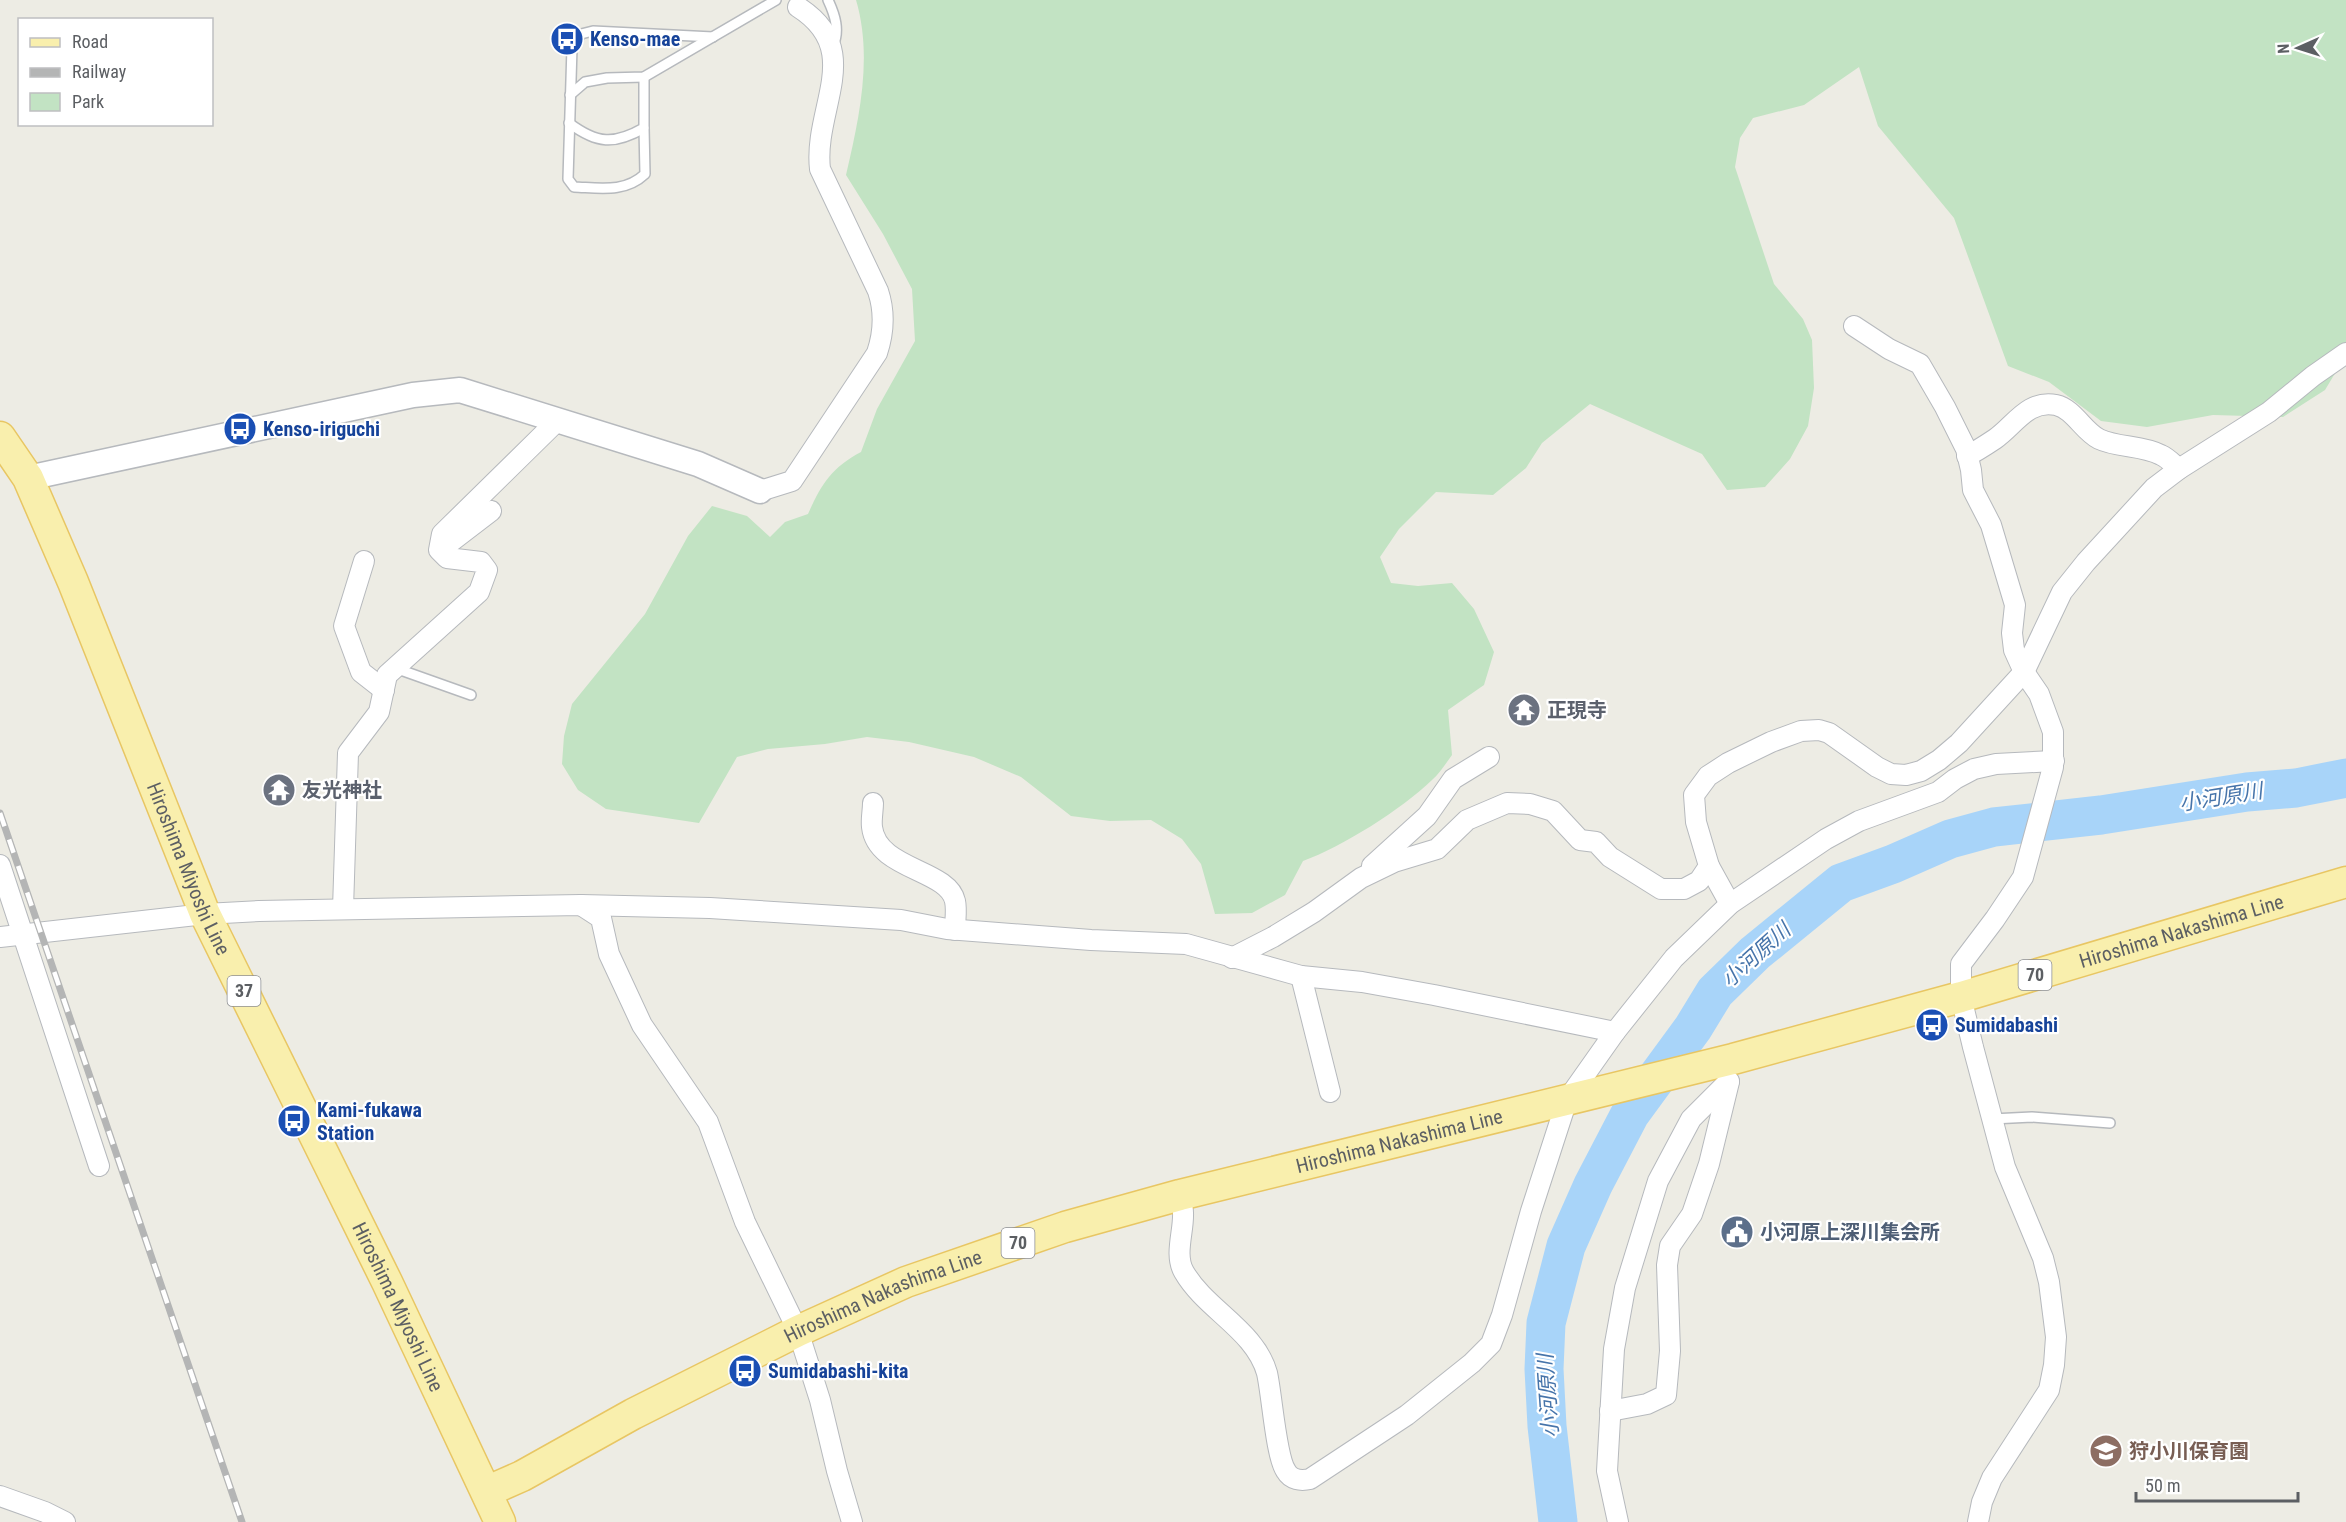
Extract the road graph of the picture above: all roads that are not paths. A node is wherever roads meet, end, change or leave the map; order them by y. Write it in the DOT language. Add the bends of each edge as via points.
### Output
graph roads {
  1 [pos="778,0"];
  2 [pos="828,0"];
  3 [pos="798,7"];
  4 [pos="713,37"];
  5 [pos="832,48"];
  6 [pos="644,77"];
  7 [pos="570,95"];
  8 [pos="569,123"];
  9 [pos="644,128"];
  10 [pos="1854,326"];
  11 [pos="2346,353"];
  12 [pos="557,421"];
  13 [pos="0,437"];
  14 [pos="1968,456"];
  15 [pos="2179,469"];
  16 [pos="28,478"];
  17 [pos="760,491"];
  18 [pos="491,511"];
  19 [pos="439,550"];
  20 [pos="364,561"];
  21 [pos="395,668"];
  22 [pos="2024,672"];
  23 [pos="384,690"];
  24 [pos="471,695"];
  25 [pos="1489,757"];
  26 [pos="2053,764"];
  27 [pos="873,803"];
  28 [pos="0,865"];
  29 [pos="1709,866"];
  30 [pos="2346,882"];
  31 [pos="1346,890"];
  32 [pos="1730,904"];
  33 [pos="581,905"];
  34 [pos="343,909"];
  35 [pos="205,914"];
  36 [pos="956,930"];
  37 [pos="22,934"];
  38 [pos="0,937"];
  39 [pos="1233,958"];
  40 [pos="1301,976"];
  41 [pos="1961,997"];
  42 [pos="1615,1032"];
  43 [pos="1728,1067"];
  44 [pos="1330,1092"];
  45 [pos="1577,1098"];
  46 [pos="1992,1119"];
  47 [pos="2110,1123"];
  48 [pos="99,1166"];
  49 [pos="1180,1195"];
  50 [pos="798,1330"];
  51 [pos="1610,1411"];
  52 [pos="488,1491"];
  53 [pos="0,1496"];
  54 [pos="64,1522"];
  55 [pos="500,1522"];
  56 [pos="852,1522"];
  57 [pos="1618,1522"];
  58 [pos="1978,1522"];
  1 -- 3 [label="lane"];
  1 -- 4 [label="lane"];
  2 -- 5 [label="lane" via="838,36"];
  3 -- 5 [label="street" via="822,28"];
  4 -- 6 [label="lane"];
  4 -- 7 [label="lane" via="581,34 572,46"];
  5 -- 17 [label="street" via="833,71 818,150 820,168 878,291 882,335 877,353 792,481"];
  6 -- 7 [label="lane" via="585,82"];
  6 -- 9 [label="lane"];
  7 -- 8 [label="lane"];
  8 -- 9 [label="lane" via="583,133 606,140 625,139"];
  8 -- 9 [label="lane" via="568,179 574,187 621,188 636,183 645,174"];
  10 -- 14 [label="street" via="1920,363"];
  11 -- 15 [label="street" via="2269,412"];
  12 -- 16 [label="street" via="460,390 431,392"];
  12 -- 17 [label="street" via="698,464"];
  12 -- 19 [label="street" via="442,534"];
  13 -- 16 [label="main road, Hiroshima Miyoshi Line / 37"];
  14 -- 15 [label="street" via="1996,438 2023,411 2056,405 2100,439 2147,449"];
  14 -- 22 [label="street" via="1973,490 1991,525 2014,605 2014,650"];
  15 -- 22 [label="street" via="2154,488 2062,592"];
  16 -- 35 [label="main road, Hiroshima Miyoshi Line / 37"];
  18 -- 19 [label="street"];
  19 -- 21 [label="street" via="447,558 481,562 487,570 479,592"];
  20 -- 23 [label="street" via="344,626 360,672"];
  21 -- 23 [label="street" via="387,675"];
  21 -- 24 [label="lane"];
  22 -- 26 [label="street" via="2048,714 2053,732"];
  22 -- 29 [label="street" via="1959,743 1921,771 1891,774 1829,733 1818,730 1801,731 1728,763 1708,776 1694,795 1696,822"];
  23 -- 34 [label="street" via="379,712 348,753"];
  25 -- 31 [label="street" via="1453,779 1427,816"];
  26 -- 32 [label="street" via="1996,764 1974,769 1954,778 1938,792 1859,821 1826,839"];
  26 -- 41 [label="street" via="2023,877 1961,964"];
  27 -- 36 [label="street" via="872,828 877,842 890,856 950,890 955,902"];
  28 -- 37 [label="street"];
  29 -- 31 [label="street" via="1699,881 1684,889 1661,889 1610,857 1596,842 1580,840 1553,811 1507,803 1467,820 1437,849 1394,862"];
  29 -- 32 [label="street"];
  30 -- 41 [label="main road, Hiroshima Nakashima Line / 70"];
  31 -- 39 [label="street" via="1274,937"];
  32 -- 42 [label="street" via="1674,958"];
  33 -- 34 [label="street"];
  33 -- 36 [label="street" via="710,908 901,920"];
  33 -- 50 [label="street" via="601,918 609,954 642,1025 708,1122 745,1222"];
  34 -- 35 [label="street"];
  35 -- 37 [label="street"];
  35 -- 52 [label="main road, Hiroshima Miyoshi Line / 37"];
  36 -- 39 [label="street" via="1186,944"];
  37 -- 38 [label="street"];
  37 -- 48 [label="street"];
  39 -- 40 [label="street"];
  40 -- 42 [label="street" via="1362,982"];
  40 -- 44 [label="street"];
  41 -- 43 [label="main road, Hiroshima Nakashima Line / 70"];
  41 -- 46 [label="street"];
  42 -- 45 [label="street"];
  43 -- 45 [label="main road, Hiroshima Nakashima Line / 70"];
  43 -- 51 [label="street" via="1691,1119 1658,1181 1625,1288 1614,1349"];
  43 -- 51 [label="street" via="1709,1164 1692,1214 1668,1255 1670,1351 1666,1395 1647,1404"];
  45 -- 49 [label="main road, Hiroshima Nakashima Line / 70"];
  45 -- 49 [label="street" via="1531,1211 1491,1344 1407,1415 1310,1479 1294,1478 1286,1471 1262,1356 1207,1302 1183,1270"];
  46 -- 47 [label="lane" via="2032,1117"];
  46 -- 58 [label="street" via="2006,1167 2043,1258 2056,1337 2049,1390 1992,1478"];
  49 -- 50 [label="main road, Hiroshima Nakashima Line / 70" via="1065,1227 906,1282"];
  50 -- 52 [label="main road, Hiroshima Nakashima Line / 70"];
  50 -- 56 [label="street"];
  51 -- 57 [label="street" via="1607,1471"];
  52 -- 55 [label="main road, Hiroshima Miyoshi Line / 37"];
  53 -- 54 [label="street"];
}
